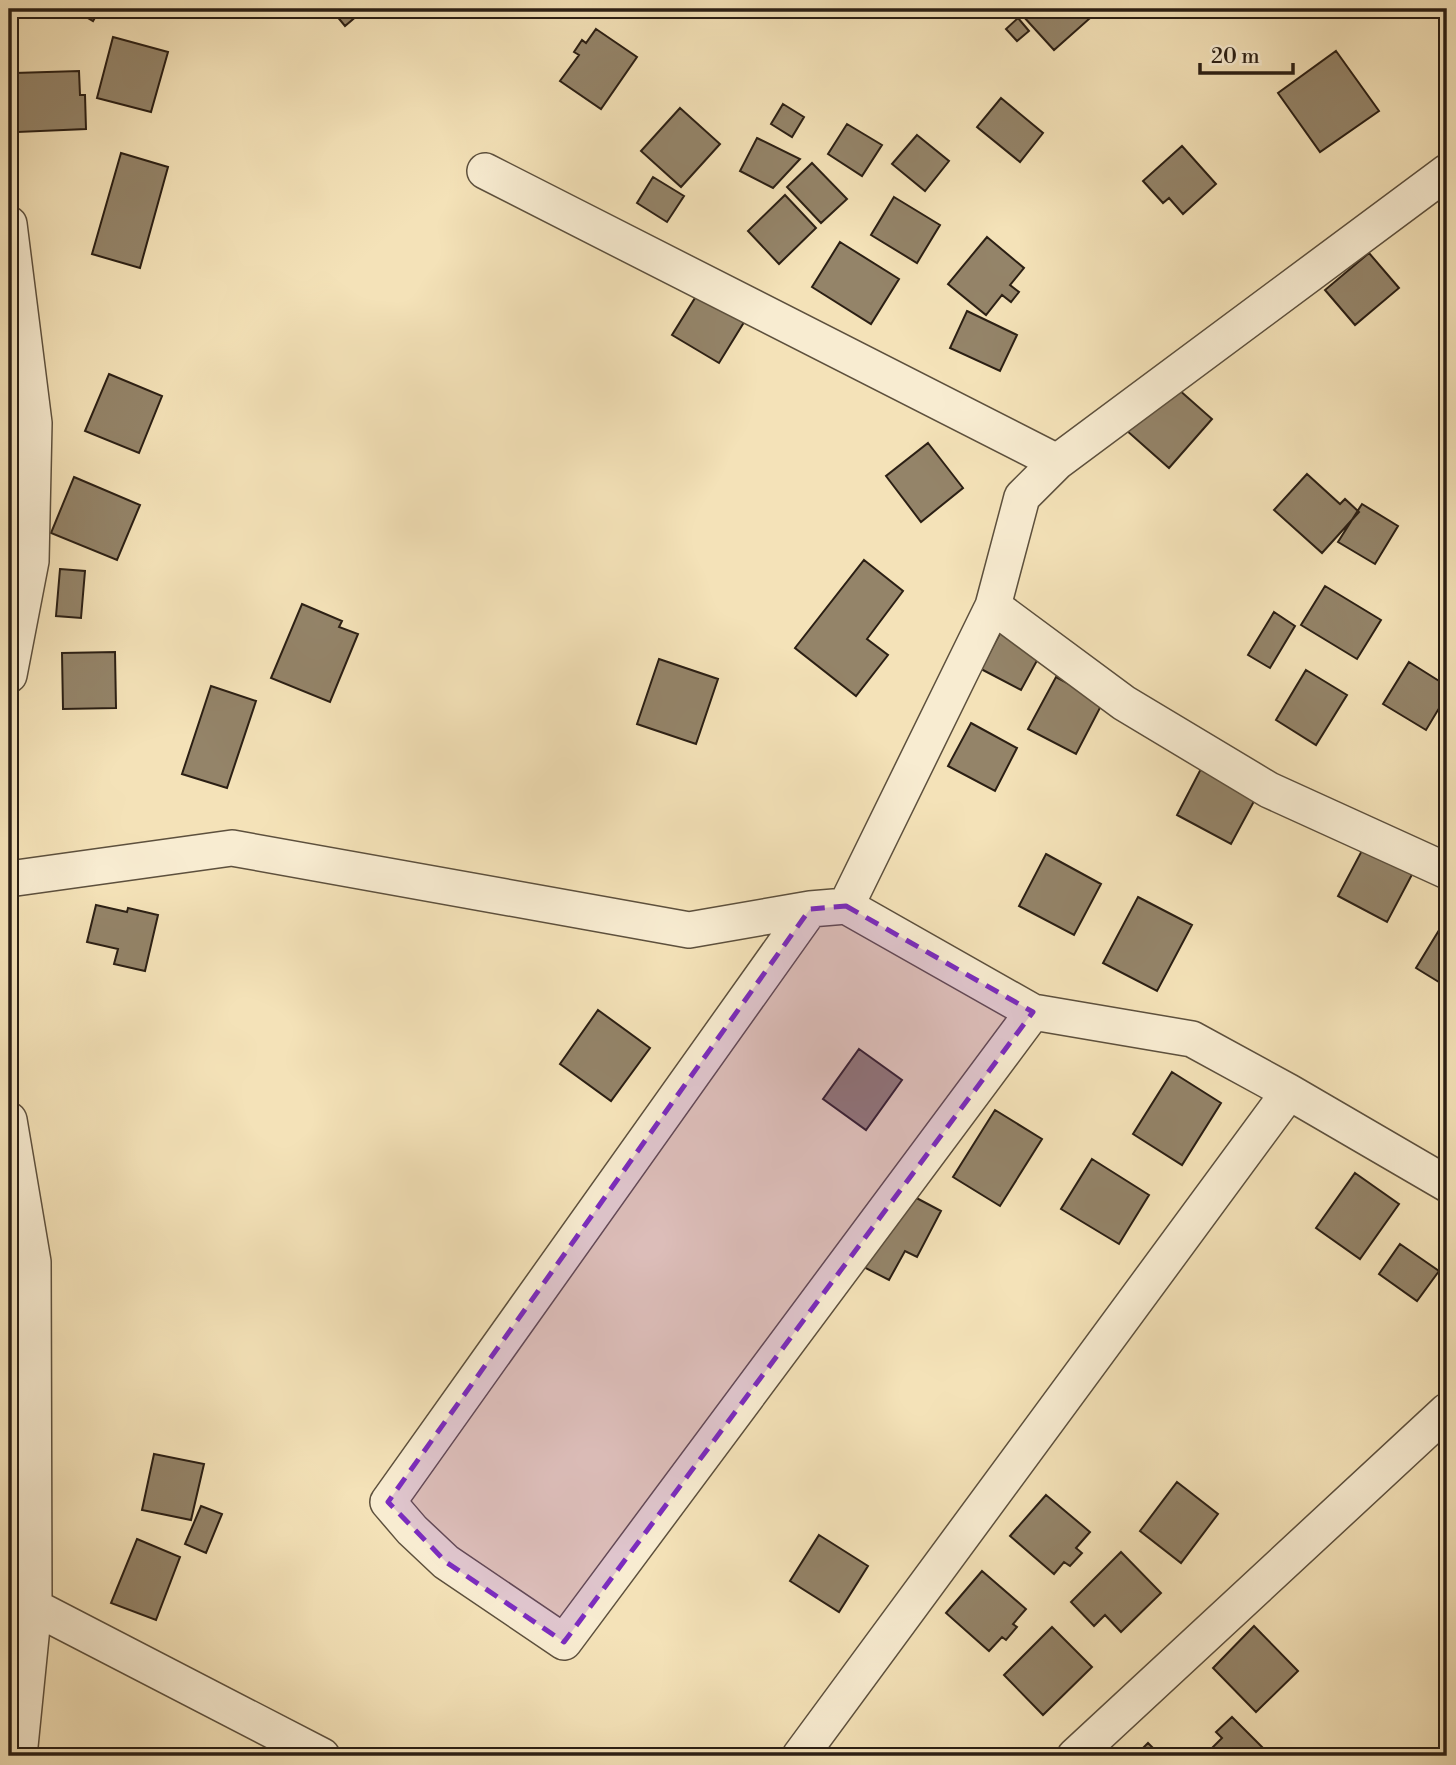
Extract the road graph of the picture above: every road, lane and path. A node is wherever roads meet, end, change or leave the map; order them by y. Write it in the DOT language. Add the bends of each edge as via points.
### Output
graph roads {
  1 [pos="485,171"];
  2 [pos="1447,172"];
  3 [pos="9,224"];
  4 [pos="1057,462"];
  5 [pos="20,563"];
  6 [pos="993,606"];
  7 [pos="9,675"];
  8 [pos="1447,871"];
  9 [pos="9,879"];
  10 [pos="846,906"];
  11 [pos="810,909"];
  12 [pos="1033,1012"];
  13 [pos="1289,1091"];
  14 [pos="9,1120"];
  15 [pos="1447,1184"];
  16 [pos="21,1260"];
  17 [pos="1447,1411"];
  18 [pos="34,1606"];
  19 [pos="19,1756"];
  20 [pos="322,1756"];
  21 [pos="800,1756"];
  22 [pos="1076,1756"];
  1 -- 4 [label="street"];
  2 -- 4 [label="street"];
  3 -- 5 [label="street" via="34,423"];
  4 -- 6 [label="street" via="1022,497"];
  5 -- 7 [label="street"];
  6 -- 8 [label="street" via="1124,703 1269,790"];
  6 -- 10 [label="street"];
  9 -- 11 [label="street" via="232,848 689,930"];
  10 -- 11 [label="street"];
  10 -- 12 [label="street"];
  11 -- 12 [label="street" via="388,1502 446,1562 564,1642"];
  12 -- 13 [label="street" via="1192,1039"];
  13 -- 15 [label="street"];
  13 -- 21 [label="street"];
  14 -- 16 [label="street"];
  16 -- 18 [label="street"];
  17 -- 22 [label="street"];
  18 -- 19 [label="street"];
  18 -- 20 [label="street"];
}
